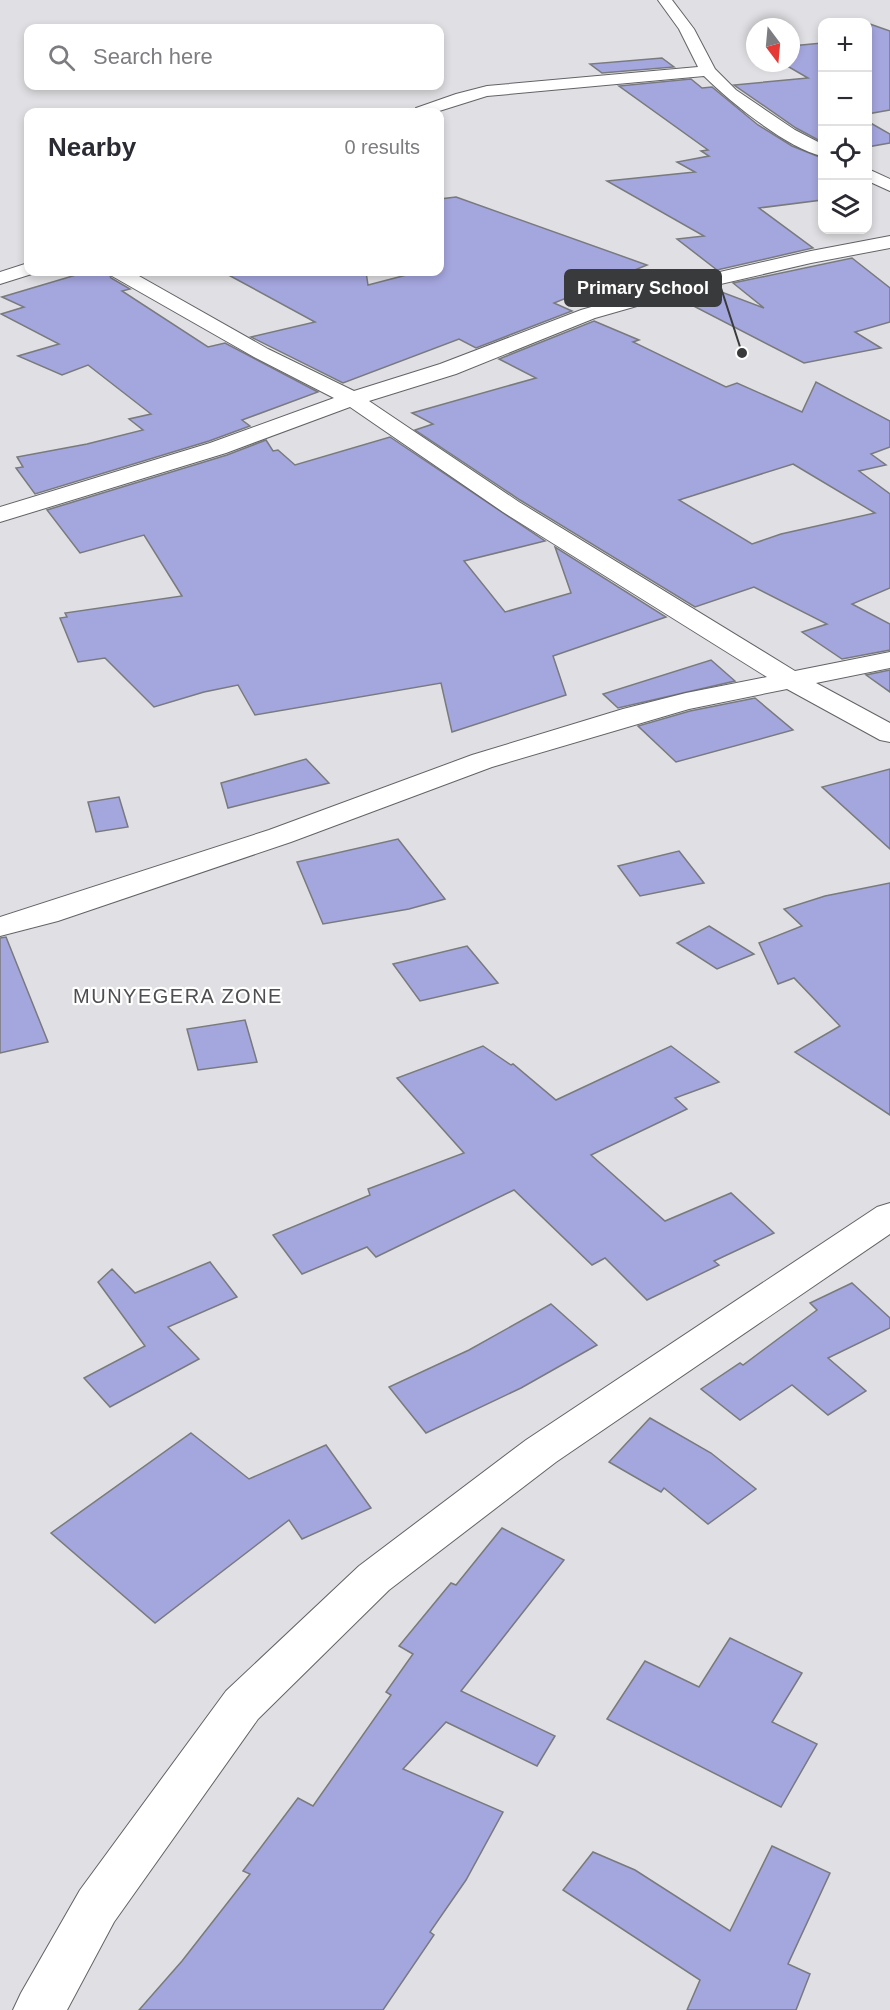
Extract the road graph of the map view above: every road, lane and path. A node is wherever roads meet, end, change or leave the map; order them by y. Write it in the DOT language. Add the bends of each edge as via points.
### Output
graph roads {
  1 [pos="664,0"];
  2 [pos="708,71"];
  3 [pos="433,108"];
  4 [pos="818,149"];
  5 [pos="872,177"];
  6 [pos="890,186"];
  7 [pos="890,242"];
  8 [pos="24,270"];
  9 [pos="126,276"];
  10 [pos="0,278"];
  11 [pos="352,399"];
  12 [pos="0,515"];
  13 [pos="890,660"];
  14 [pos="791,680"];
  15 [pos="890,734"];
  16 [pos="0,927"];
  17 [pos="890,1216"];
  18 [pos="39,2010"];
  1 -- 2 [label="street" via="686,29"];
  2 -- 3 [label="street" via="487,91"];
  2 -- 4 [label="street" via="754,112"];
  5 -- 6 [label="street"];
  7 -- 11 [label="street" via="681,287 588,314 448,369"];
  8 -- 10 [label="street"];
  9 -- 11 [label="street" via="250,348"];
  11 -- 12 [label="street" via="218,448"];
  11 -- 14 [label="street" via="511,507"];
  13 -- 14 [label="street"];
  14 -- 15 [label="street"];
  14 -- 16 [label="street" via="675,703 482,761 280,836"];
  17 -- 18 [label="street" via="541,1451 374,1578 242,1705 97,1906"];
}
